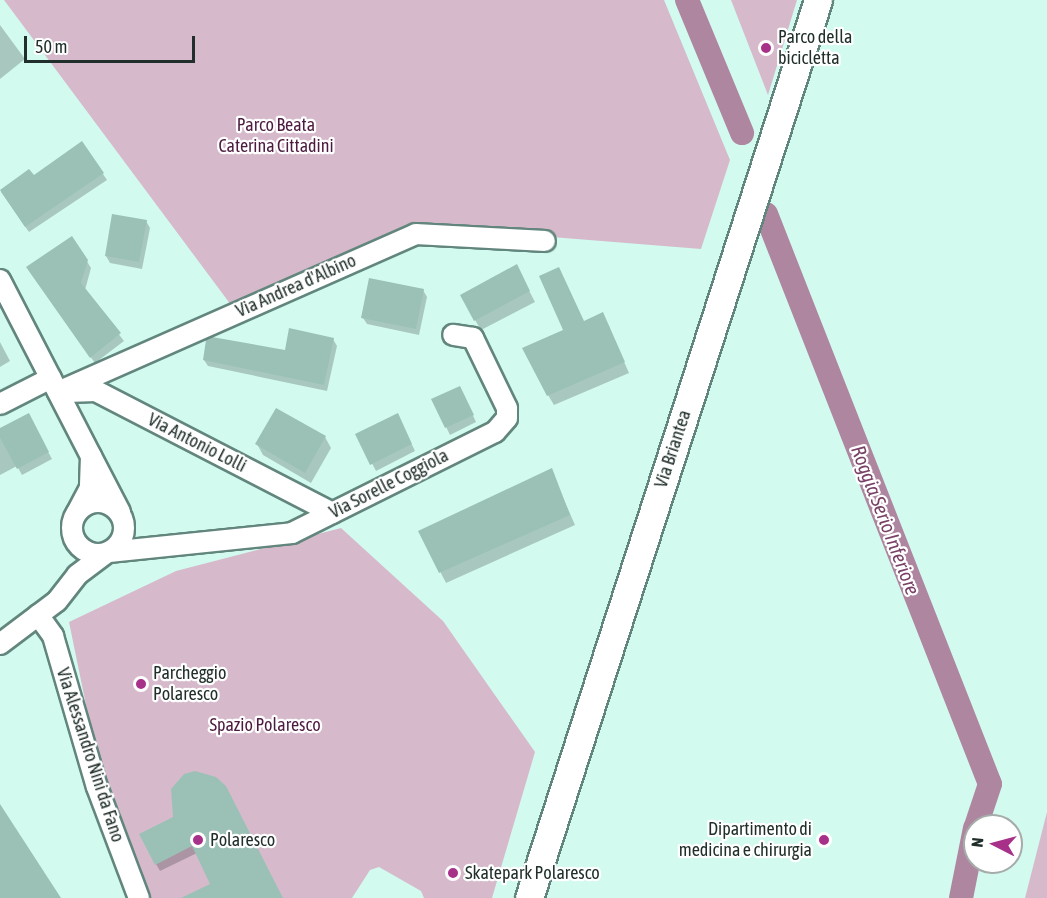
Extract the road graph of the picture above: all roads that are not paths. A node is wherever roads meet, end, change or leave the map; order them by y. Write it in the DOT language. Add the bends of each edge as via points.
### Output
graph roads {
  1 [pos="818,0"];
  2 [pos="545,241"];
  3 [pos="0,280"];
  4 [pos="453,335"];
  5 [pos="54,385"];
  6 [pos="0,404"];
  7 [pos="91,456"];
  8 [pos="77,512"];
  9 [pos="332,513"];
  10 [pos="123,518"];
  11 [pos="72,532"];
  12 [pos="157,550"];
  13 [pos="107,553"];
  14 [pos="63,593"];
  15 [pos="39,615"];
  16 [pos="0,644"];
  17 [pos="139,898"];
  18 [pos="529,898"];
  1 -- 18 [label="main road, Via Briantea"];
  2 -- 5 [label="street, Via Andrea d'Albino" via="416,234"];
  3 -- 5 [label="street"];
  4 -- 9 [label="street, Via Sorelle Coggiola" via="473,338 507,408 502,425"];
  5 -- 6 [label="street, Via Andrea d'Albino"];
  5 -- 7 [label="street"];
  5 -- 9 [label="street, Via Antonio Lolli" via="96,391"];
  7 -- 8 [label="street" via="90,488"];
  7 -- 10 [label="street"];
  8 -- 10 [label="street" via="97,502 111,505"];
  8 -- 11 [label="street"];
  9 -- 12 [label="street, Via Sorelle Coggiola" via="292,533"];
  10 -- 12 [label="street" via="135,537"];
  10 -- 13 [label="street" via="123,537"];
  11 -- 13 [label="street" via="86,552"];
  11 -- 14 [label="street" via="75,564"];
  12 -- 13 [label="street, Via Sorelle Coggiola"];
  13 -- 14 [label="street" via="77,575"];
  14 -- 15 [label="street"];
  15 -- 16 [label="street"];
  15 -- 17 [label="street, Via Alessandro Nini da Fano" via="53,636 97,787"];
}
